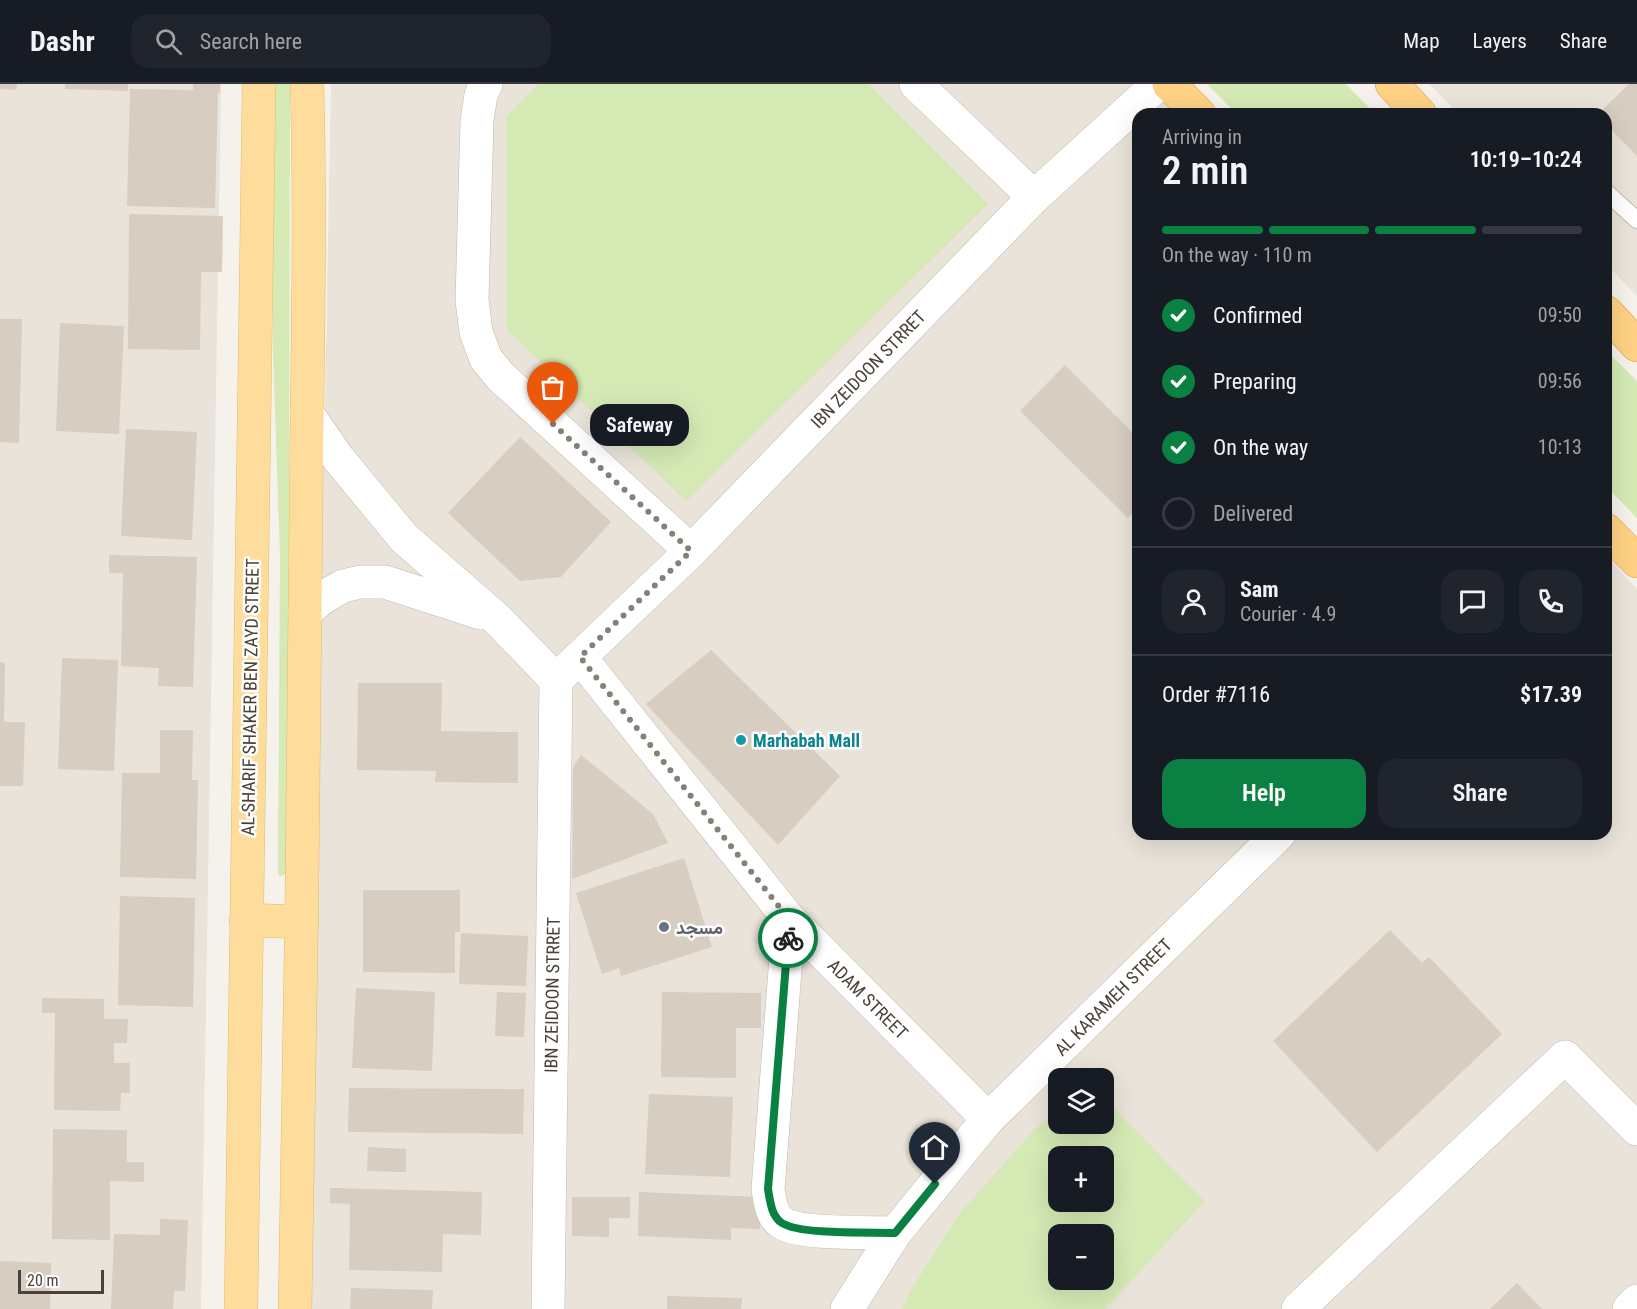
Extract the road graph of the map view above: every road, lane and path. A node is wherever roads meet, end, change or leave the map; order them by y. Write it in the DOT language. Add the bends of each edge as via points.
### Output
graph roads {
  1 [pos="259,84"];
  2 [pos="486,84"];
  3 [pos="916,84"];
  4 [pos="1158,84"];
  5 [pos="1169,84"];
  6 [pos="1392,84"];
  7 [pos="308,93"];
  8 [pos="1193,108"];
  9 [pos="1414,108"];
  10 [pos="1034,197"];
  11 [pos="1612,197"];
  12 [pos="1637,220"];
  13 [pos="1612,318"];
  14 [pos="1637,345"];
  15 [pos="307,413"];
  16 [pos="691,551"];
  17 [pos="305,613"];
  18 [pos="497,619"];
  19 [pos="580,657"];
  20 [pos="556,680"];
  21 [pos="1273,840"];
  22 [pos="789,919"];
  23 [pos="246,920"];
  24 [pos="302,922"];
  25 [pos="988,1119"];
  26 [pos="1637,1129"];
  27 [pos="895,1233"];
  28 [pos="1637,1301"];
  29 [pos="241,1309"];
  30 [pos="295,1309"];
  31 [pos="548,1309"];
  32 [pos="847,1309"];
  33 [pos="1298,1309"];
  34 [pos="1629,1309"];
  1 -- 23 [label="main road, AL-SHARIF SHAKER BEN ZAYD STREET"];
  2 -- 16 [label="street" via="477,120 472,300 476,332 486,359"];
  3 -- 10 [label="street"];
  4 -- 10 [label="street, IBN ZEIDOON STRRET"];
  5 -- 8 [label="highway"];
  6 -- 9 [label="highway"];
  7 -- 15 [label="main road"];
  10 -- 16 [label="street, IBN ZEIDOON STRRET"];
  11 -- 12 [label="lane"];
  13 -- 14 [label="highway"];
  15 -- 17 [label="main road"];
  15 -- 18 [label="street" via="338,458 404,538"];
  16 -- 19 [label="street, IBN ZEIDOON STRRET"];
  17 -- 18 [label="street" via="343,586 385,582"];
  17 -- 24 [label="main road"];
  18 -- 20 [label="street"];
  19 -- 20 [label="street"];
  19 -- 22 [label="street, ADAM STREET"];
  20 -- 31 [label="street, IBN ZEIDOON STRRET"];
  21 -- 25 [label="street, AL KARAMEH STREET"];
  22 -- 25 [label="street, ADAM STREET"];
  22 -- 27 [label="street" via="768,1189 773,1212 780,1222 808,1230"];
  23 -- 24 [label="main road"];
  23 -- 29 [label="main road, AL-SHARIF SHAKER BEN ZAYD STREET"];
  24 -- 30 [label="main road"];
  25 -- 27 [label="street, AL KARAMEH STREET"];
  26 -- 33 [label="street" via="1565,1057"];
  27 -- 32 [label="street, AL KARAMEH STREET"];
  28 -- 34 [label="street"];
}
